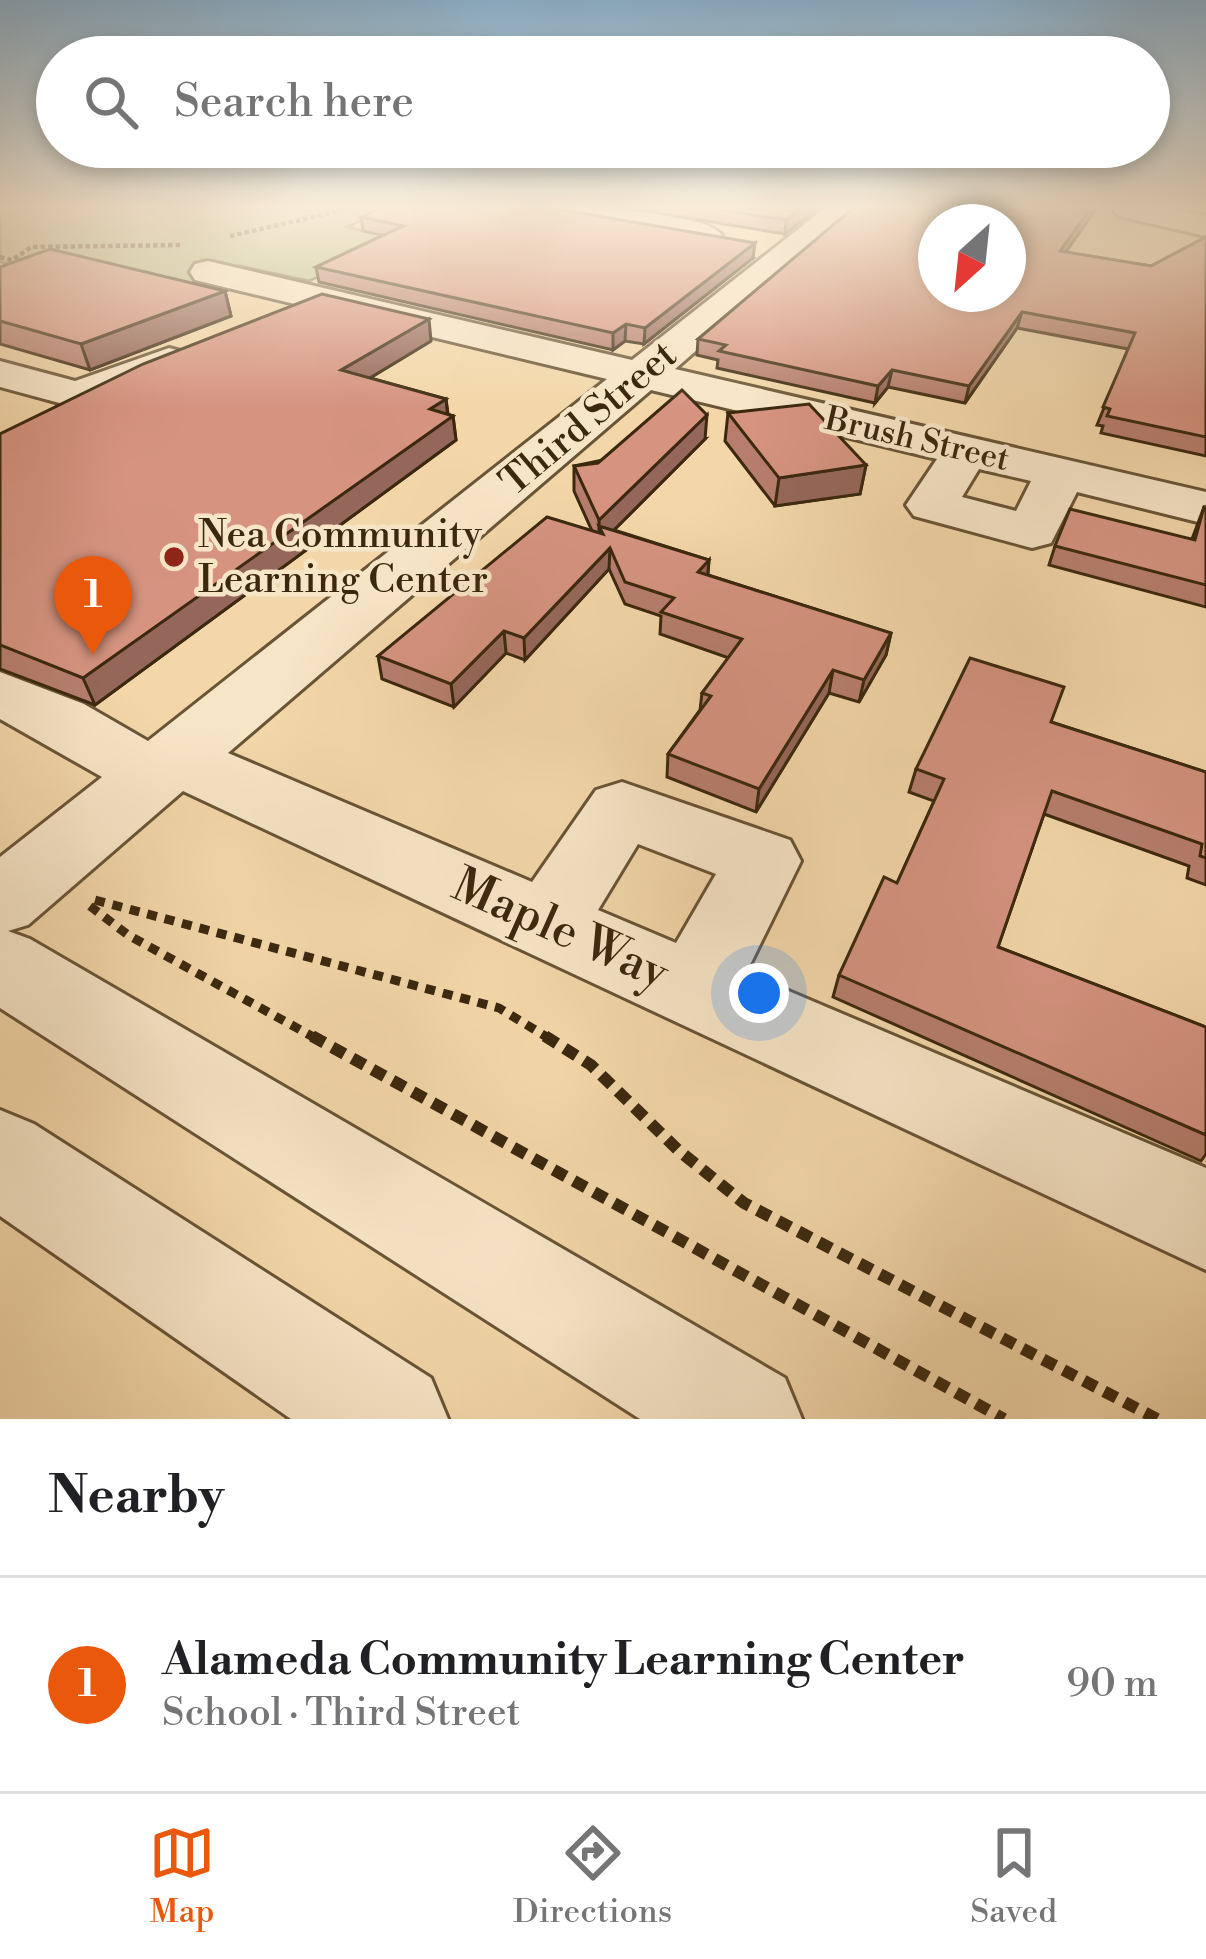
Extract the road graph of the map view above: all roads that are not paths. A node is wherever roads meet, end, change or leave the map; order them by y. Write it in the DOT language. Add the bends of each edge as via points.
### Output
graph roads {
  1 [pos="261,275"];
  2 [pos="761,275"];
  3 [pos="322,299"];
  4 [pos="268,323"];
  5 [pos="206,347"];
  6 [pos="0,374"];
  7 [pos="642,376"];
  8 [pos="1206,508"];
  9 [pos="0,693"];
  10 [pos="165,768"];
  11 [pos="0,902"];
  12 [pos="548,925"];
  13 [pos="0,964"];
  14 [pos="694,991"];
  15 [pos="0,1158"];
  16 [pos="1206,1219"];
  17 [pos="390,1419"];
  18 [pos="744,1419"];
  1 -- 3 [label="street, Brush Street"];
  2 -- 7 [label="street, Third Street"];
  3 -- 4 [label="street"];
  3 -- 7 [label="street, Brush Street"];
  5 -- 6 [label="street" via="78,395"];
  7 -- 8 [label="street, Brush Street" via="965,452 932,505 1032,532 1060,474"];
  7 -- 10 [label="street, Third Street"];
  9 -- 10 [label="street, Maple Way"];
  10 -- 11 [label="street, Third Street"];
  10 -- 12 [label="street, Maple Way"];
  12 -- 14 [label="street, Maple Way"];
  12 -- 14 [label="street" via="622,809 763,861"];
  13 -- 18 [label="street"];
  14 -- 16 [label="street, Maple Way"];
  15 -- 17 [label="street"];
}
